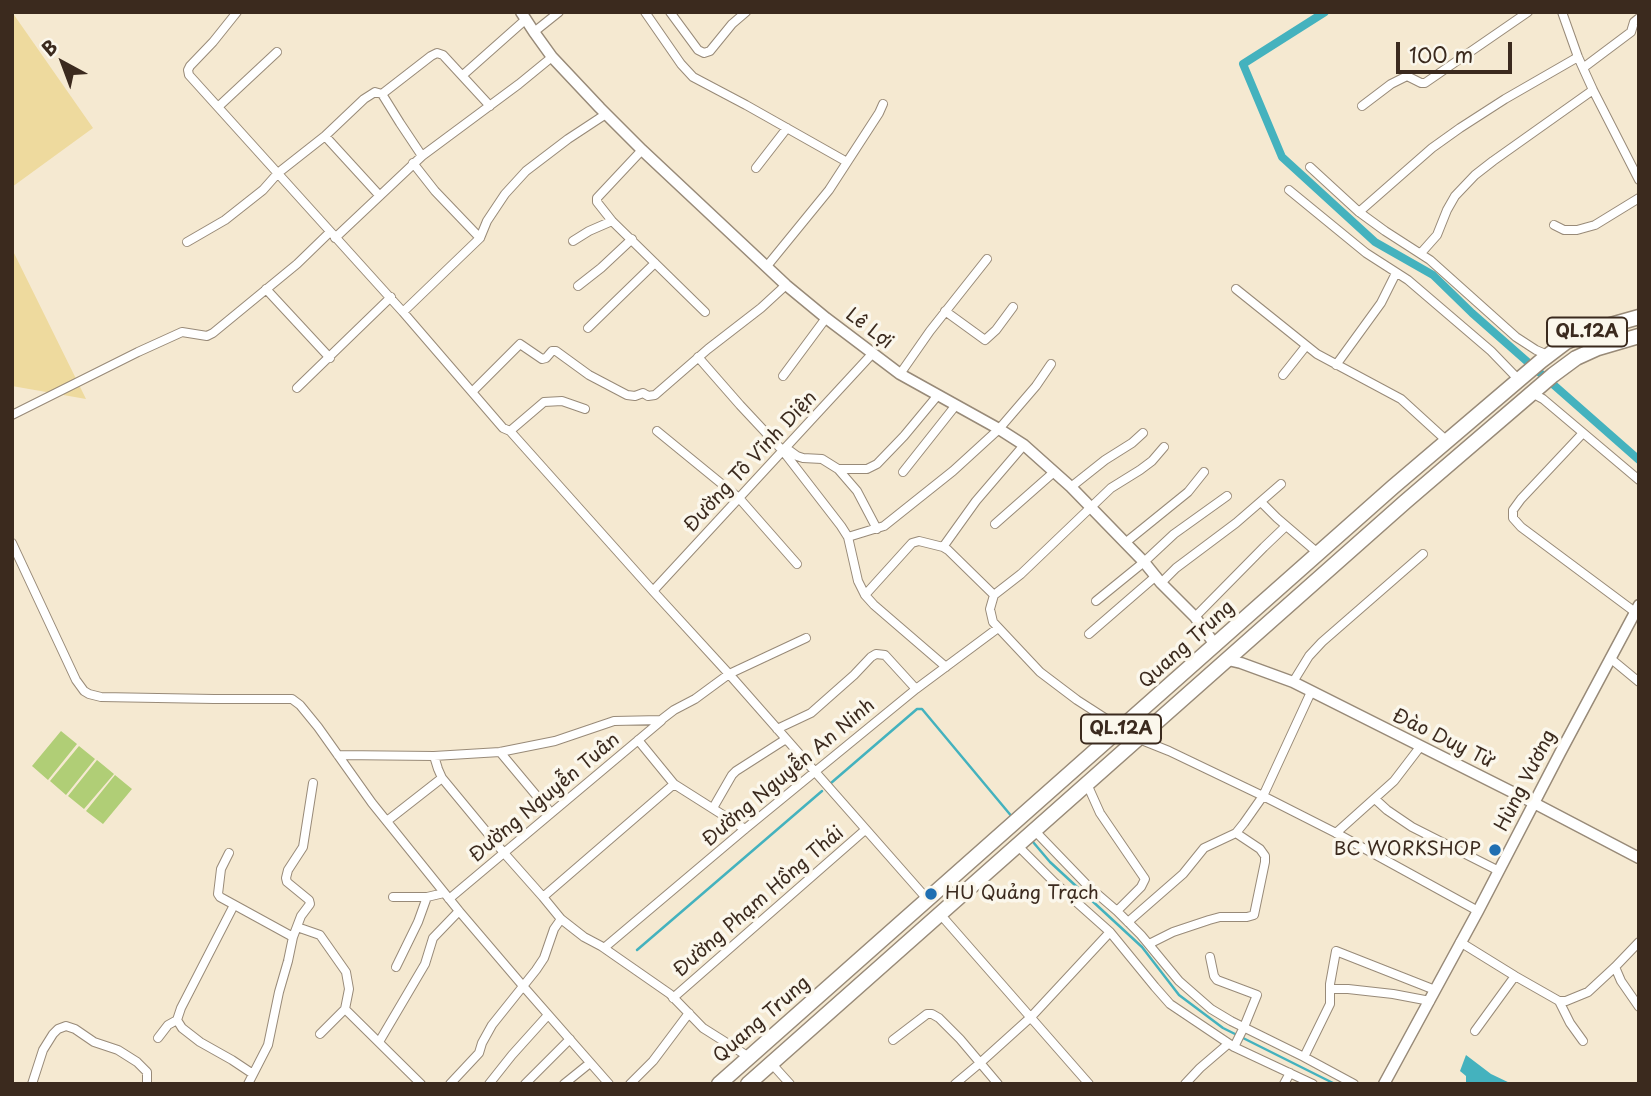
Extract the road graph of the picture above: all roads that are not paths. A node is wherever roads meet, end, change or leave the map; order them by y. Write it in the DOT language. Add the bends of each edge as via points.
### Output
graph roads {
  1 [pos="237,12"];
  2 [pos="559,12"];
  3 [pos="645,12"];
  4 [pos="670,12"];
  5 [pos="746,12"];
  6 [pos="1528,12"];
  7 [pos="1562,12"];
  8 [pos="523,16"];
  9 [pos="1639,18"];
  10 [pos="534,32"];
  11 [pos="1631,32"];
  12 [pos="1639,41"];
  13 [pos="277,52"];
  14 [pos="552,57"];
  15 [pos="1578,57"];
  16 [pos="1583,68"];
  17 [pos="463,75"];
  18 [pos="1593,90"];
  19 [pos="382,94"];
  20 [pos="883,104"];
  21 [pos="490,106"];
  22 [pos="1362,106"];
  23 [pos="218,107"];
  24 [pos="606,114"];
  25 [pos="786,128"];
  26 [pos="325,136"];
  27 [pos="642,150"];
  28 [pos="422,156"];
  29 [pos="846,162"];
  30 [pos="413,163"];
  31 [pos="1310,167"];
  32 [pos="756,168"];
  33 [pos="278,173"];
  34 [pos="1639,180"];
  35 [pos="1289,190"];
  36 [pos="379,195"];
  37 [pos="1639,198"];
  38 [pos="1359,212"];
  39 [pos="612,221"];
  40 [pos="1554,225"];
  41 [pos="332,235"];
  42 [pos="480,238"];
  43 [pos="632,239"];
  44 [pos="573,241"];
  45 [pos="187,242"];
  46 [pos="1421,253"];
  47 [pos="987,259"];
  48 [pos="654,262"];
  49 [pos="767,266"];
  50 [pos="1396,273"];
  51 [pos="786,285"];
  52 [pos="578,286"];
  53 [pos="266,289"];
  54 [pos="1236,289"];
  55 [pos="390,297"];
  56 [pos="1013,307"];
  57 [pos="945,311"];
  58 [pos="403,312"];
  59 [pos="705,312"];
  60 [pos="1639,317"];
  61 [pos="826,318"];
  62 [pos="588,328"];
  63 [pos="1639,336"];
  64 [pos="1306,346"];
  65 [pos="872,354"];
  66 [pos="698,357"];
  67 [pos="330,358"];
  68 [pos="1545,358"];
  69 [pos="1051,364"];
  70 [pos="1336,365"];
  71 [pos="900,374"];
  72 [pos="1283,375"];
  73 [pos="783,376"];
  74 [pos="1521,378"];
  75 [pos="297,388"];
  76 [pos="473,391"];
  77 [pos="1534,392"];
  78 [pos="938,395"];
  79 [pos="956,405"];
  80 [pos="585,409"];
  81 [pos="12,415"];
  82 [pos="999,429"];
  83 [pos="510,431"];
  84 [pos="657,431"];
  85 [pos="1143,433"];
  86 [pos="1583,433"];
  87 [pos="1447,441"];
  88 [pos="1024,445"];
  89 [pos="1164,447"];
  90 [pos="784,449"];
  91 [pos="838,469"];
  92 [pos="903,471"];
  93 [pos="1054,472"];
  94 [pos="1204,472"];
  95 [pos="1639,480"];
  96 [pos="1281,484"];
  97 [pos="1071,487"];
  98 [pos="1394,487"];
  99 [pos="1227,496"];
  100 [pos="739,498"];
  101 [pos="1261,502"];
  102 [pos="1405,502"];
  103 [pos="1090,507"];
  104 [pos="995,524"];
  105 [pos="1286,526"];
  106 [pos="877,529"];
  107 [pos="848,537"];
  108 [pos="12,543"];
  109 [pos="1125,543"];
  110 [pos="943,547"];
  111 [pos="1319,554"];
  112 [pos="1423,554"];
  113 [pos="1144,562"];
  114 [pos="797,564"];
  115 [pos="1158,580"];
  116 [pos="653,592"];
  117 [pos="865,595"];
  118 [pos="994,595"];
  119 [pos="1096,601"];
  120 [pos="1637,609"];
  121 [pos="1195,617"];
  122 [pos="998,628"];
  123 [pos="1089,634"];
  124 [pos="806,638"];
  125 [pos="1216,646"];
  126 [pos="1610,658"];
  127 [pos="1228,660"];
  128 [pos="946,667"];
  129 [pos="729,674"];
  130 [pos="1293,682"];
  131 [pos="1639,682"];
  132 [pos="916,689"];
  133 [pos="1311,692"];
  134 [pos="661,720"];
  135 [pos="777,729"];
  136 [pos="1122,729"];
  137 [pos="786,739"];
  138 [pos="1139,739"];
  139 [pos="638,740"];
  140 [pos="1420,747"];
  141 [pos="500,752"];
  142 [pos="338,755"];
  143 [pos="434,756"];
  144 [pos="1075,770"];
  145 [pos="815,772"];
  146 [pos="442,778"];
  147 [pos="313,783"];
  148 [pos="674,784"];
  149 [pos="1087,784"];
  150 [pos="1263,796"];
  151 [pos="1375,799"];
  152 [pos="1534,803"];
  153 [pos="1035,804"];
  154 [pos="713,808"];
  155 [pos="551,813"];
  156 [pos="1048,819"];
  157 [pos="387,821"];
  158 [pos="745,829"];
  159 [pos="865,830"];
  160 [pos="1034,830"];
  161 [pos="1236,833"];
  162 [pos="1336,833"];
  163 [pos="1000,835"];
  164 [pos="1015,847"];
  165 [pos="229,853"];
  166 [pos="503,853"];
  167 [pos="1639,859"];
  168 [pos="1499,872"];
  169 [pos="447,896"];
  170 [pos="393,897"];
  171 [pos="427,897"];
  172 [pos="543,897"];
  173 [pos="928,900"];
  174 [pos="234,905"];
  175 [pos="459,911"];
  176 [pos="1117,911"];
  177 [pos="1478,911"];
  178 [pos="940,914"];
  179 [pos="561,919"];
  180 [pos="1128,922"];
  181 [pos="297,927"];
  182 [pos="1110,932"];
  183 [pos="293,937"];
  184 [pos="1460,942"];
  185 [pos="1639,943"];
  186 [pos="1149,944"];
  187 [pos="604,948"];
  188 [pos="1210,957"];
  189 [pos="396,967"];
  190 [pos="1615,967"];
  191 [pos="1515,976"];
  192 [pos="523,986"];
  193 [pos="1330,989"];
  194 [pos="1435,990"];
  195 [pos="673,998"];
  196 [pos="1430,1001"];
  197 [pos="1559,1001"];
  198 [pos="1639,1007"];
  199 [pos="345,1009"];
  200 [pos="689,1013"];
  201 [pos="548,1015"];
  202 [pos="1031,1017"];
  203 [pos="177,1020"];
  204 [pos="1243,1030"];
  205 [pos="1475,1031"];
  206 [pos="320,1034"];
  207 [pos="159,1038"];
  208 [pos="570,1039"];
  209 [pos="892,1040"];
  210 [pos="1583,1041"];
  211 [pos="379,1042"];
  212 [pos="1233,1044"];
  213 [pos="749,1057"];
  214 [pos="1304,1057"];
  215 [pos="590,1063"];
  216 [pos="771,1063"];
  217 [pos="980,1063"];
  218 [pos="1290,1073"];
  219 [pos="253,1074"];
  220 [pos="606,1083"];
  221 [pos="32,1084"];
  222 [pos="148,1084"];
  223 [pos="248,1084"];
  224 [pos="421,1084"];
  225 [pos="450,1084"];
  226 [pos="489,1084"];
  227 [pos="525,1084"];
  228 [pos="564,1084"];
  229 [pos="630,1084"];
  230 [pos="719,1084"];
  231 [pos="747,1084"];
  232 [pos="790,1084"];
  233 [pos="955,1084"];
  234 [pos="998,1084"];
  235 [pos="1089,1084"];
  236 [pos="1185,1084"];
  237 [pos="1284,1084"];
  238 [pos="1313,1084"];
  239 [pos="1354,1084"];
  240 [pos="1384,1084"];
  1 -- 23 [label="street" via="188,70"];
  2 -- 10 [label="street"];
  3 -- 25 [label="street" via="693,77"];
  4 -- 5 [label="street" via="704,53"];
  6 -- 22 [label="street" via="1425,83 1407,76"];
  7 -- 15 [label="street"];
  8 -- 10 [label="street, Lê Lợi"];
  8 -- 17 [label="street"];
  9 -- 11 [label="street"];
  10 -- 14 [label="street, Lê Lợi"];
  11 -- 12 [label="street"];
  11 -- 16 [label="street"];
  13 -- 23 [label="street"];
  14 -- 21 [label="street"];
  14 -- 24 [label="street, Lê Lợi"];
  15 -- 16 [label="street"];
  15 -- 38 [label="street" via="1450,135"];
  16 -- 18 [label="street"];
  17 -- 19 [label="street" via="437,53"];
  17 -- 21 [label="street"];
  18 -- 34 [label="street"];
  18 -- 46 [label="street" via="1469,180"];
  19 -- 26 [label="street" via="364,99"];
  19 -- 28 [label="street"];
  20 -- 29 [label="street"];
  21 -- 28 [label="street"];
  23 -- 33 [label="street"];
  24 -- 27 [label="street, Lê Lợi"];
  24 -- 42 [label="street" via="526,171 499,203"];
  25 -- 29 [label="street"];
  25 -- 32 [label="street"];
  26 -- 33 [label="street"];
  26 -- 36 [label="street"];
  27 -- 39 [label="street" via="596,200"];
  27 -- 49 [label="street, Lê Lợi"];
  28 -- 30 [label="street"];
  29 -- 49 [label="street" via="819,204"];
  30 -- 36 [label="street"];
  30 -- 42 [label="street"];
  31 -- 38 [label="street"];
  33 -- 41 [label="street"];
  33 -- 45 [label="street" via="225,220"];
  35 -- 50 [label="street"];
  36 -- 41 [label="street"];
  37 -- 40 [label="street" via="1595,225 1577,230"];
  38 -- 46 [label="street"];
  39 -- 43 [label="street"];
  39 -- 44 [label="street"];
  41 -- 53 [label="street"];
  41 -- 55 [label="street"];
  42 -- 58 [label="street"];
  43 -- 48 [label="street"];
  43 -- 52 [label="street"];
  46 -- 68 [label="street"];
  47 -- 57 [label="street"];
  48 -- 59 [label="street"];
  48 -- 62 [label="street"];
  49 -- 51 [label="street, Lê Lợi"];
  50 -- 70 [label="street" via="1381,303"];
  50 -- 74 [label="street"];
  51 -- 61 [label="street, Lê Lợi"];
  51 -- 66 [label="street"];
  53 -- 67 [label="street"];
  53 -- 81 [label="street" via="207,336 183,332"];
  54 -- 64 [label="street"];
  55 -- 58 [label="street"];
  55 -- 67 [label="street"];
  56 -- 57 [label="street" via="985,340"];
  57 -- 71 [label="street"];
  58 -- 76 [label="street"];
  60 -- 68 [label="highway, QL.12A" via="1593,330"];
  61 -- 65 [label="street, Lê Lợi"];
  61 -- 73 [label="street"];
  63 -- 77 [label="highway, QL.12A" via="1576,358"];
  64 -- 70 [label="street"];
  64 -- 72 [label="street"];
  65 -- 71 [label="street, Lê Lợi"];
  65 -- 90 [label="street, Đường Tô Vĩnh Diện"];
  66 -- 76 [label="street" via="655,396 631,396 589,376 556,351 542,359 520,344"];
  66 -- 90 [label="street"];
  67 -- 75 [label="street"];
  68 -- 74 [label="highway, QL.12A"];
  69 -- 82 [label="street"];
  70 -- 87 [label="street" via="1397,396"];
  71 -- 78 [label="street, Lê Lợi"];
  74 -- 87 [label="highway, Quang Trung / QL.12A"];
  76 -- 83 [label="street"];
  77 -- 86 [label="street"];
  77 -- 102 [label="highway, Quang Trung / QL.12A"];
  78 -- 79 [label="street, Lê Lợi"];
  78 -- 91 [label="street" via="877,464 867,469"];
  79 -- 82 [label="street, Lê Lợi"];
  79 -- 92 [label="street"];
  80 -- 83 [label="street" via="562,401 544,402"];
  82 -- 88 [label="street, Lê Lợi"];
  82 -- 106 [label="street"];
  83 -- 116 [label="street"];
  84 -- 100 [label="street"];
  85 -- 97 [label="street"];
  86 -- 95 [label="street"];
  86 -- 120 [label="street" via="1516,505 1513,518"];
  87 -- 98 [label="highway, Quang Trung / QL.12A"];
  88 -- 93 [label="street, Lê Lợi"];
  88 -- 110 [label="street"];
  89 -- 103 [label="street"];
  90 -- 91 [label="street" via="803,458 822,459"];
  90 -- 100 [label="street, Đường Tô Vĩnh Diện"];
  90 -- 107 [label="street"];
  91 -- 106 [label="street" via="857,491"];
  93 -- 97 [label="street, Lê Lợi"];
  93 -- 104 [label="street"];
  94 -- 109 [label="street" via="1188,492"];
  96 -- 101 [label="street"];
  97 -- 103 [label="street, Lê Lợi"];
  98 -- 102 [label="highway"];
  98 -- 111 [label="highway, Quang Trung / QL.12A"];
  99 -- 113 [label="street"];
  100 -- 114 [label="street"];
  100 -- 116 [label="street, Đường Tô Vĩnh Diện"];
  101 -- 105 [label="street"];
  101 -- 115 [label="street"];
  102 -- 127 [label="highway, Quang Trung / QL.12A"];
  103 -- 109 [label="street, Lê Lợi"];
  103 -- 118 [label="street"];
  105 -- 111 [label="street"];
  105 -- 121 [label="street"];
  106 -- 107 [label="street"];
  107 -- 117 [label="street"];
  108 -- 142 [label="street" via="84,691 101,697 292,699"];
  109 -- 113 [label="street, Lê Lợi"];
  110 -- 117 [label="street" via="912,543"];
  110 -- 118 [label="street"];
  111 -- 125 [label="highway, Quang Trung / QL.12A"];
  112 -- 130 [label="street" via="1314,650"];
  113 -- 115 [label="street, Lê Lợi"];
  113 -- 119 [label="street"];
  115 -- 121 [label="street, Lê Lợi"];
  115 -- 123 [label="street"];
  116 -- 129 [label="street"];
  117 -- 128 [label="street"];
  118 -- 122 [label="street" via="990,614"];
  120 -- 126 [label="street, Hùng Vương"];
  121 -- 125 [label="street, Lê Lợi"];
  122 -- 128 [label="street, Đường Nguyễn An Ninh"];
  122 -- 136 [label="street" via="1040,672"];
  124 -- 129 [label="street, Đường Nguyễn Tuân"];
  125 -- 127 [label="highway"];
  125 -- 136 [label="highway, Quang Trung / QL.12A"];
  126 -- 131 [label="street"];
  126 -- 152 [label="street, Hùng Vương"];
  127 -- 130 [label="street, Đào Duy Từ"];
  127 -- 138 [label="highway, Quang Trung / QL.12A"];
  128 -- 132 [label="street, Đường Nguyễn An Ninh"];
  129 -- 134 [label="street, Đường Nguyễn Tuân"];
  129 -- 135 [label="street"];
  130 -- 133 [label="street, Đào Duy Từ"];
  132 -- 135 [label="street" via="885,655 876,654 811,713"];
  132 -- 145 [label="street, Đường Nguyễn An Ninh"];
  133 -- 140 [label="street, Đào Duy Từ"];
  133 -- 150 [label="street"];
  134 -- 139 [label="street, Đường Nguyễn Tuân"];
  134 -- 141 [label="street" via="614,721 555,741"];
  135 -- 137 [label="street"];
  136 -- 144 [label="highway, Quang Trung / QL.12A"];
  137 -- 145 [label="street"];
  137 -- 154 [label="street" via="736,771"];
  138 -- 149 [label="highway, Quang Trung / QL.12A"];
  138 -- 150 [label="street"];
  139 -- 148 [label="street"];
  139 -- 155 [label="street, Đường Nguyễn Tuân"];
  140 -- 151 [label="street"];
  140 -- 152 [label="street, Đào Duy Từ"];
  141 -- 143 [label="street"];
  141 -- 155 [label="street"];
  142 -- 143 [label="street"];
  142 -- 157 [label="street"];
  143 -- 146 [label="street"];
  144 -- 149 [label="highway"];
  144 -- 153 [label="highway, Quang Trung / QL.12A"];
  145 -- 158 [label="street, Đường Nguyễn An Ninh"];
  145 -- 159 [label="street"];
  146 -- 157 [label="street"];
  146 -- 166 [label="street"];
  147 -- 181 [label="street" via="303,848 286,875 287,882 310,903"];
  148 -- 154 [label="street"];
  148 -- 172 [label="street"];
  149 -- 156 [label="highway, Quang Trung / QL.12A"];
  149 -- 176 [label="street" via="1100,813 1146,879"];
  150 -- 161 [label="street"];
  150 -- 162 [label="street"];
  151 -- 162 [label="street"];
  151 -- 168 [label="street" via="1412,827"];
  152 -- 167 [label="street, Đào Duy Từ"];
  152 -- 168 [label="street, Hùng Vương"];
  153 -- 156 [label="highway"];
  153 -- 163 [label="highway, Quang Trung / QL.12A"];
  154 -- 158 [label="street"];
  155 -- 166 [label="street, Đường Nguyễn Tuân"];
  156 -- 160 [label="highway, Quang Trung / QL.12A"];
  157 -- 169 [label="street"];
  158 -- 187 [label="street, Đường Nguyễn An Ninh"];
  159 -- 173 [label="street"];
  159 -- 195 [label="street, Đường Phạm Hồng Thái"];
  160 -- 164 [label="highway, Quang Trung / QL.12A"];
  160 -- 176 [label="street"];
  161 -- 180 [label="street" via="1204,848 1183,874"];
  161 -- 186 [label="street" via="1265,856 1254,915 1209,920"];
  162 -- 177 [label="street"];
  163 -- 164 [label="highway"];
  163 -- 173 [label="highway, Quang Trung / QL.12A"];
  164 -- 178 [label="highway, Quang Trung / QL.12A"];
  164 -- 182 [label="street"];
  165 -- 174 [label="street" via="221,869 218,894"];
  166 -- 169 [label="street, Đường Nguyễn Tuân"];
  166 -- 172 [label="street"];
  168 -- 177 [label="street, Hùng Vương"];
  169 -- 171 [label="street"];
  169 -- 175 [label="street"];
  170 -- 171 [label="street"];
  171 -- 189 [label="street"];
  172 -- 179 [label="street"];
  173 -- 178 [label="highway"];
  173 -- 213 [label="highway, Quang Trung / QL.12A"];
  174 -- 183 [label="street"];
  174 -- 203 [label="street"];
  175 -- 192 [label="street"];
  175 -- 211 [label="street" via="433,938 425,964"];
  176 -- 180 [label="street"];
  177 -- 184 [label="street, Hùng Vương"];
  178 -- 202 [label="street"];
  178 -- 216 [label="highway, Quang Trung / QL.12A"];
  179 -- 187 [label="street"];
  179 -- 192 [label="street" via="544,958"];
  180 -- 186 [label="street"];
  181 -- 183 [label="street"];
  181 -- 199 [label="street" via="320,935 346,972"];
  182 -- 202 [label="street"];
  182 -- 212 [label="street" via="1170,1004"];
  183 -- 219 [label="street" via="268,1045"];
  184 -- 191 [label="street"];
  184 -- 194 [label="street, Hùng Vương"];
  185 -- 190 [label="street"];
  186 -- 204 [label="street" via="1185,987"];
  187 -- 195 [label="street"];
  188 -- 204 [label="street" via="1217,980 1257,995"];
  190 -- 197 [label="street" via="1587,992"];
  190 -- 198 [label="street"];
  191 -- 197 [label="street"];
  191 -- 205 [label="street"];
  192 -- 201 [label="street"];
  192 -- 225 [label="street" via="492,1025 480,1053"];
  193 -- 194 [label="street" via="1336,951"];
  193 -- 196 [label="street"];
  193 -- 214 [label="street" via="1330,1004"];
  194 -- 196 [label="street, Hùng Vương"];
  195 -- 200 [label="street"];
  196 -- 240 [label="street, Hùng Vương"];
  197 -- 210 [label="street"];
  199 -- 206 [label="street"];
  199 -- 211 [label="street"];
  200 -- 213 [label="street" via="702,1028"];
  200 -- 229 [label="street"];
  201 -- 208 [label="street"];
  201 -- 226 [label="street"];
  202 -- 217 [label="street"];
  202 -- 235 [label="street"];
  203 -- 207 [label="street"];
  203 -- 219 [label="street" via="200,1042"];
  204 -- 212 [label="street"];
  204 -- 214 [label="street"];
  208 -- 215 [label="street"];
  208 -- 227 [label="street"];
  209 -- 217 [label="street" via="932,1014"];
  211 -- 224 [label="street"];
  212 -- 218 [label="street"];
  212 -- 236 [label="street"];
  213 -- 230 [label="highway, Quang Trung / QL.12A"];
  214 -- 239 [label="street"];
  215 -- 220 [label="street"];
  215 -- 228 [label="street"];
  216 -- 231 [label="highway, Quang Trung / QL.12A"];
  216 -- 232 [label="street"];
  217 -- 233 [label="street"];
  217 -- 234 [label="street"];
  218 -- 237 [label="street"];
  218 -- 238 [label="street"];
  219 -- 223 [label="street"];
  221 -- 222 [label="street" via="43,1050 65,1026 137,1062 148,1072"];
}
